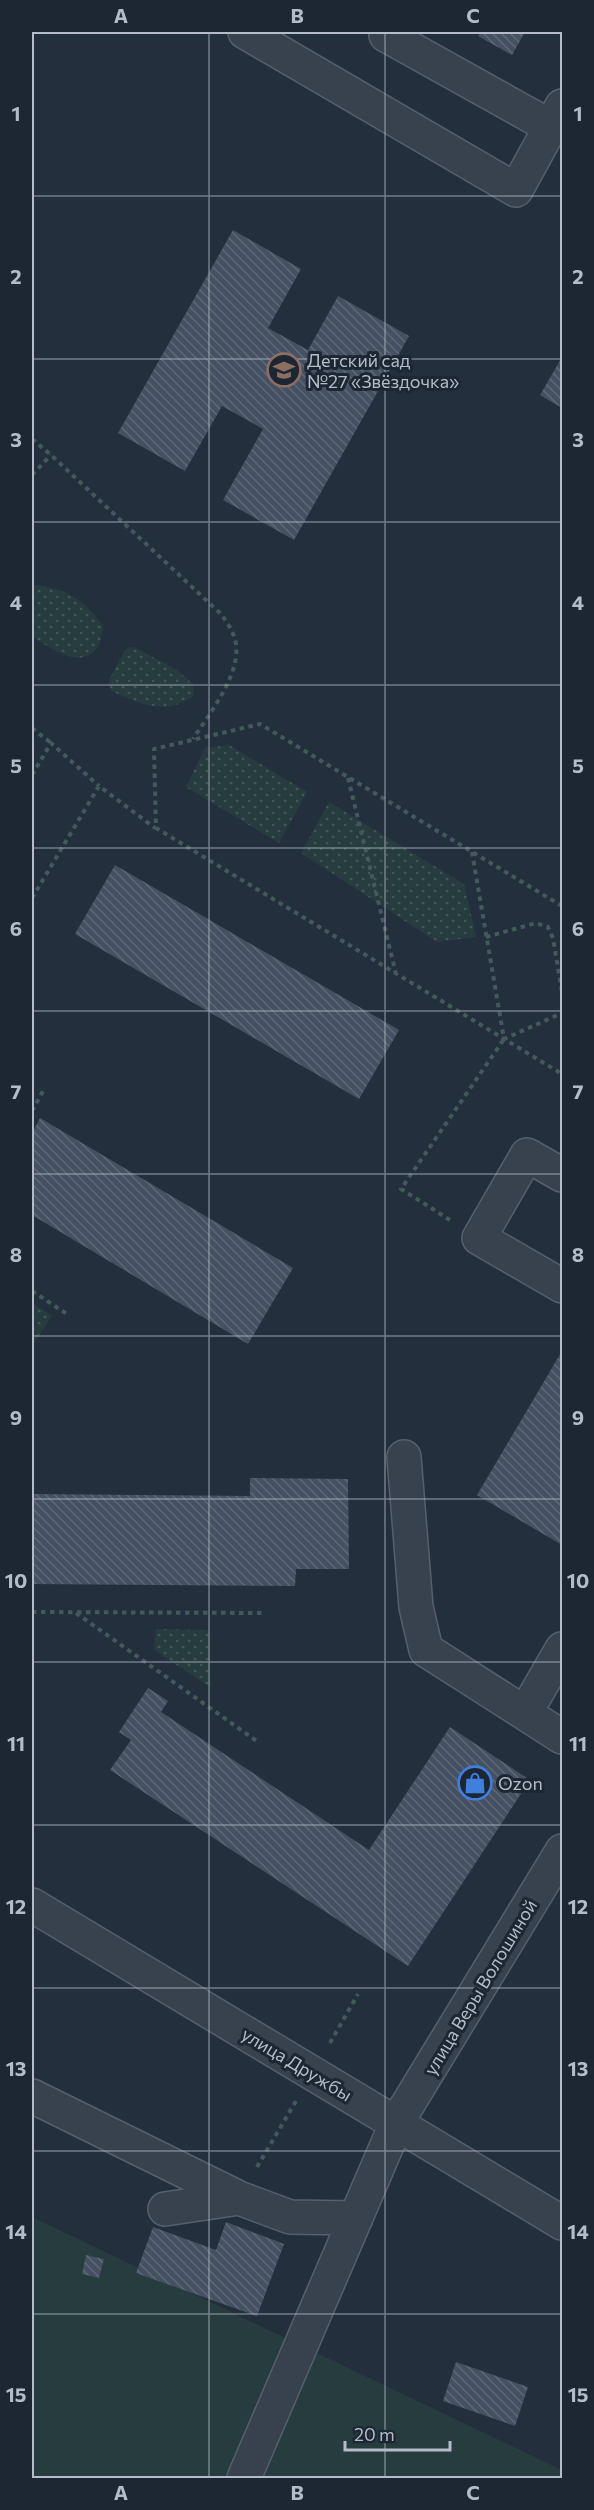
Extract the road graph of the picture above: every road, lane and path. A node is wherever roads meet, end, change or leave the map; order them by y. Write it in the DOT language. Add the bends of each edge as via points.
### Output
graph roads {
  1 [pos="245,32"];
  2 [pos="388,32"];
  3 [pos="557,116"];
  4 [pos="32,439"];
  5 [pos="51,454"];
  6 [pos="32,475"];
  7 [pos="32,728"];
  8 [pos="192,740"];
  9 [pos="51,743"];
  10 [pos="32,775"];
  11 [pos="348,777"];
  12 [pos="99,786"];
  13 [pos="156,828"];
  14 [pos="472,852"];
  15 [pos="32,898"];
  16 [pos="562,906"];
  17 [pos="486,937"];
  18 [pos="396,974"];
  19 [pos="562,992"];
  20 [pos="562,1013"];
  21 [pos="504,1040"];
  22 [pos="562,1074"];
  23 [pos="43,1090"];
  24 [pos="32,1111"];
  25 [pos="562,1175"];
  26 [pos="479,1238"];
  27 [pos="562,1286"];
  28 [pos="32,1291"];
  29 [pos="68,1314"];
  30 [pos="404,1457"];
  31 [pos="32,1612"];
  32 [pos="75,1612"];
  33 [pos="262,1613"];
  34 [pos="562,1649"];
  35 [pos="525,1713"];
  36 [pos="562,1737"];
  37 [pos="258,1742"];
  38 [pos="562,1851"];
  39 [pos="32,1905"];
  40 [pos="32,2096"];
  41 [pos="397,2122"];
  42 [pos="239,2198"];
  43 [pos="165,2209"];
  44 [pos="356,2218"];
  45 [pos="562,2223"];
  46 [pos="244,2478"];
  1 -- 3 [label="street" via="516,190"];
  2 -- 3 [label="street" via="386,35"];
  4 -- 5 [label="path"];
  5 -- 6 [label="path"];
  5 -- 8 [label="path" via="222,615 234,637 236,662 224,691"];
  7 -- 9 [label="path"];
  8 -- 11 [label="path" via="260,724"];
  8 -- 13 [label="path" via="154,749"];
  9 -- 10 [label="path"];
  9 -- 12 [label="path"];
  11 -- 14 [label="path"];
  11 -- 18 [label="path"];
  12 -- 13 [label="path"];
  12 -- 15 [label="path"];
  13 -- 18 [label="path"];
  14 -- 16 [label="path"];
  14 -- 17 [label="path"];
  17 -- 19 [label="path" via="536,923 548,927"];
  17 -- 21 [label="path"];
  18 -- 21 [label="path"];
  20 -- 21 [label="path"];
  21 -- 22 [label="path"];
  21 -- 26 [label="path" via="400,1189"];
  23 -- 24 [label="path"];
  25 -- 26 [label="street" via="527,1155"];
  26 -- 27 [label="street"];
  28 -- 29 [label="path"];
  30 -- 35 [label="street" via="416,1607 426,1650"];
  31 -- 32 [label="path"];
  32 -- 33 [label="path"];
  32 -- 37 [label="path"];
  34 -- 35 [label="street"];
  35 -- 36 [label="street"];
  38 -- 41 [label="street, улица Веры Волошиной"];
  39 -- 41 [label="street, улица Дружбы"];
  40 -- 42 [label="street"];
  41 -- 44 [label="street, улица Веры Волошиной"];
  41 -- 45 [label="street, улица Дружбы"];
  42 -- 43 [label="street"];
  42 -- 44 [label="street" via="290,2217"];
  44 -- 46 [label="street, улица Веры Волошиной"];
}
